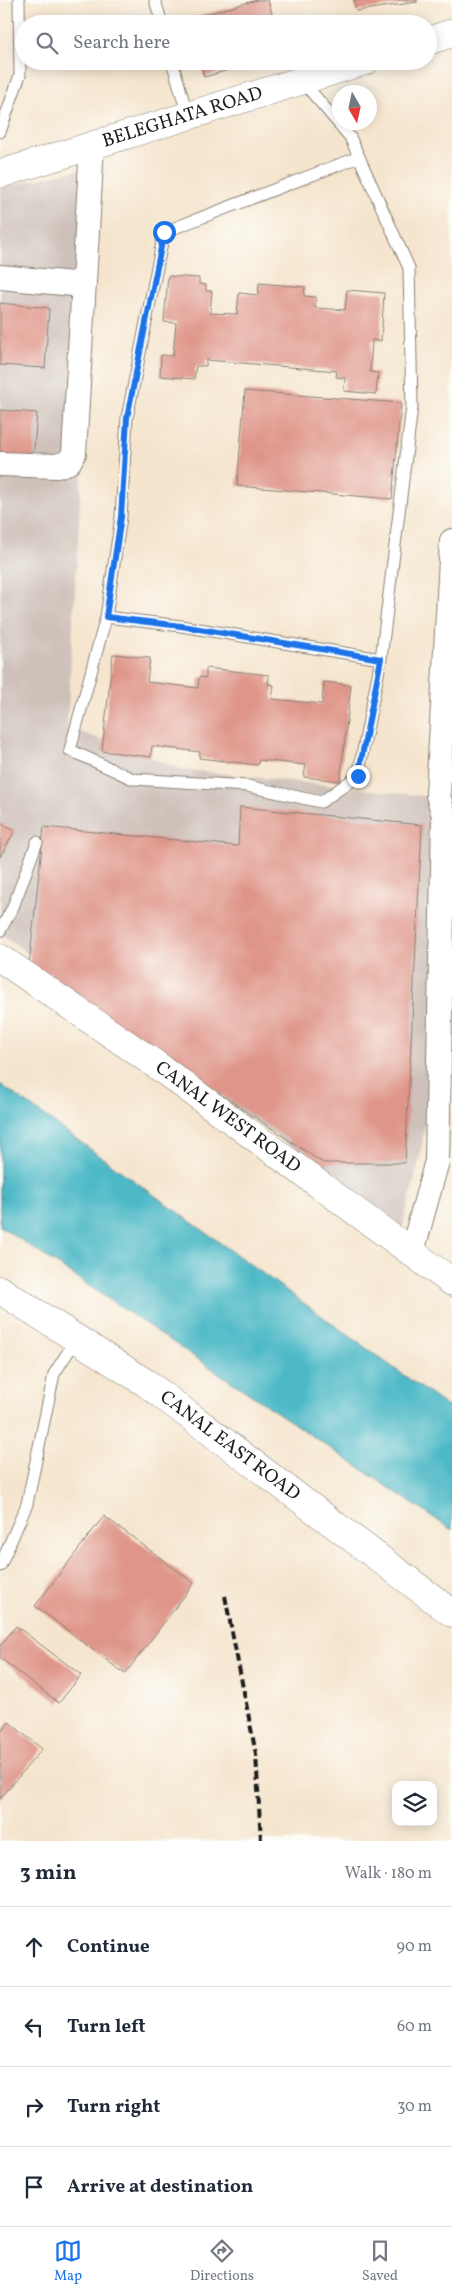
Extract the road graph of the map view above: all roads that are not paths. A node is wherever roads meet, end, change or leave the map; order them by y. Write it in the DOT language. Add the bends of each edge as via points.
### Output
graph roads {
  1 [pos="20,0"];
  2 [pos="155,0"];
  3 [pos="20,15"];
  4 [pos="159,15"];
  5 [pos="452,33"];
  6 [pos="437,38"];
  7 [pos="20,70"];
  8 [pos="175,70"];
  9 [pos="339,70"];
  10 [pos="304,82"];
  11 [pos="188,116"];
  12 [pos="0,132"];
  13 [pos="92,145"];
  14 [pos="359,157"];
  15 [pos="0,174"];
  16 [pos="0,277"];
  17 [pos="84,285"];
  18 [pos="0,464"];
  19 [pos="451,554"];
  20 [pos="106,617"];
  21 [pos="381,659"];
  22 [pos="445,794"];
  23 [pos="37,842"];
  24 [pos="0,931"];
  25 [pos="0,958"];
  26 [pos="412,1252"];
  27 [pos="452,1282"];
  28 [pos="0,1290"];
  29 [pos="77,1338"];
  30 [pos="0,1566"];
  31 [pos="452,1613"];
  1 -- 3 [label="lane"];
  2 -- 4 [label="lane"];
  5 -- 6 [label="main road"];
  7 -- 12 [label="lane"];
  8 -- 11 [label="lane"];
  9 -- 10 [label="main road, BELEGHATA ROAD"];
  10 -- 11 [label="main road, BELEGHATA ROAD"];
  10 -- 14 [label="lane" via="350,137"];
  11 -- 13 [label="main road, BELEGHATA ROAD"];
  13 -- 15 [label="main road, BELEGHATA ROAD"];
  13 -- 17 [label="street"];
  14 -- 20 [label="lane" via="164,232 127,418 121,517"];
  14 -- 21 [label="lane" via="409,268 412,407"];
  16 -- 17 [label="street"];
  17 -- 18 [label="street" via="74,453 69,462 57,466"];
  19 -- 22 [label="street"];
  20 -- 21 [label="lane"];
  20 -- 21 [label="lane" via="70,750 133,779 247,786 321,802 358,776"];
  22 -- 26 [label="street" via="437,1161"];
  23 -- 24 [label="lane" via="13,907"];
  25 -- 26 [label="main road, CANAL WEST ROAD" via="151,1061"];
  26 -- 27 [label="main road, CANAL WEST ROAD"];
  28 -- 29 [label="main road, CANAL EAST ROAD"];
  29 -- 30 [label="lane" via="54,1374 27,1504"];
  29 -- 31 [label="main road, CANAL EAST ROAD" via="146,1383"];
}
